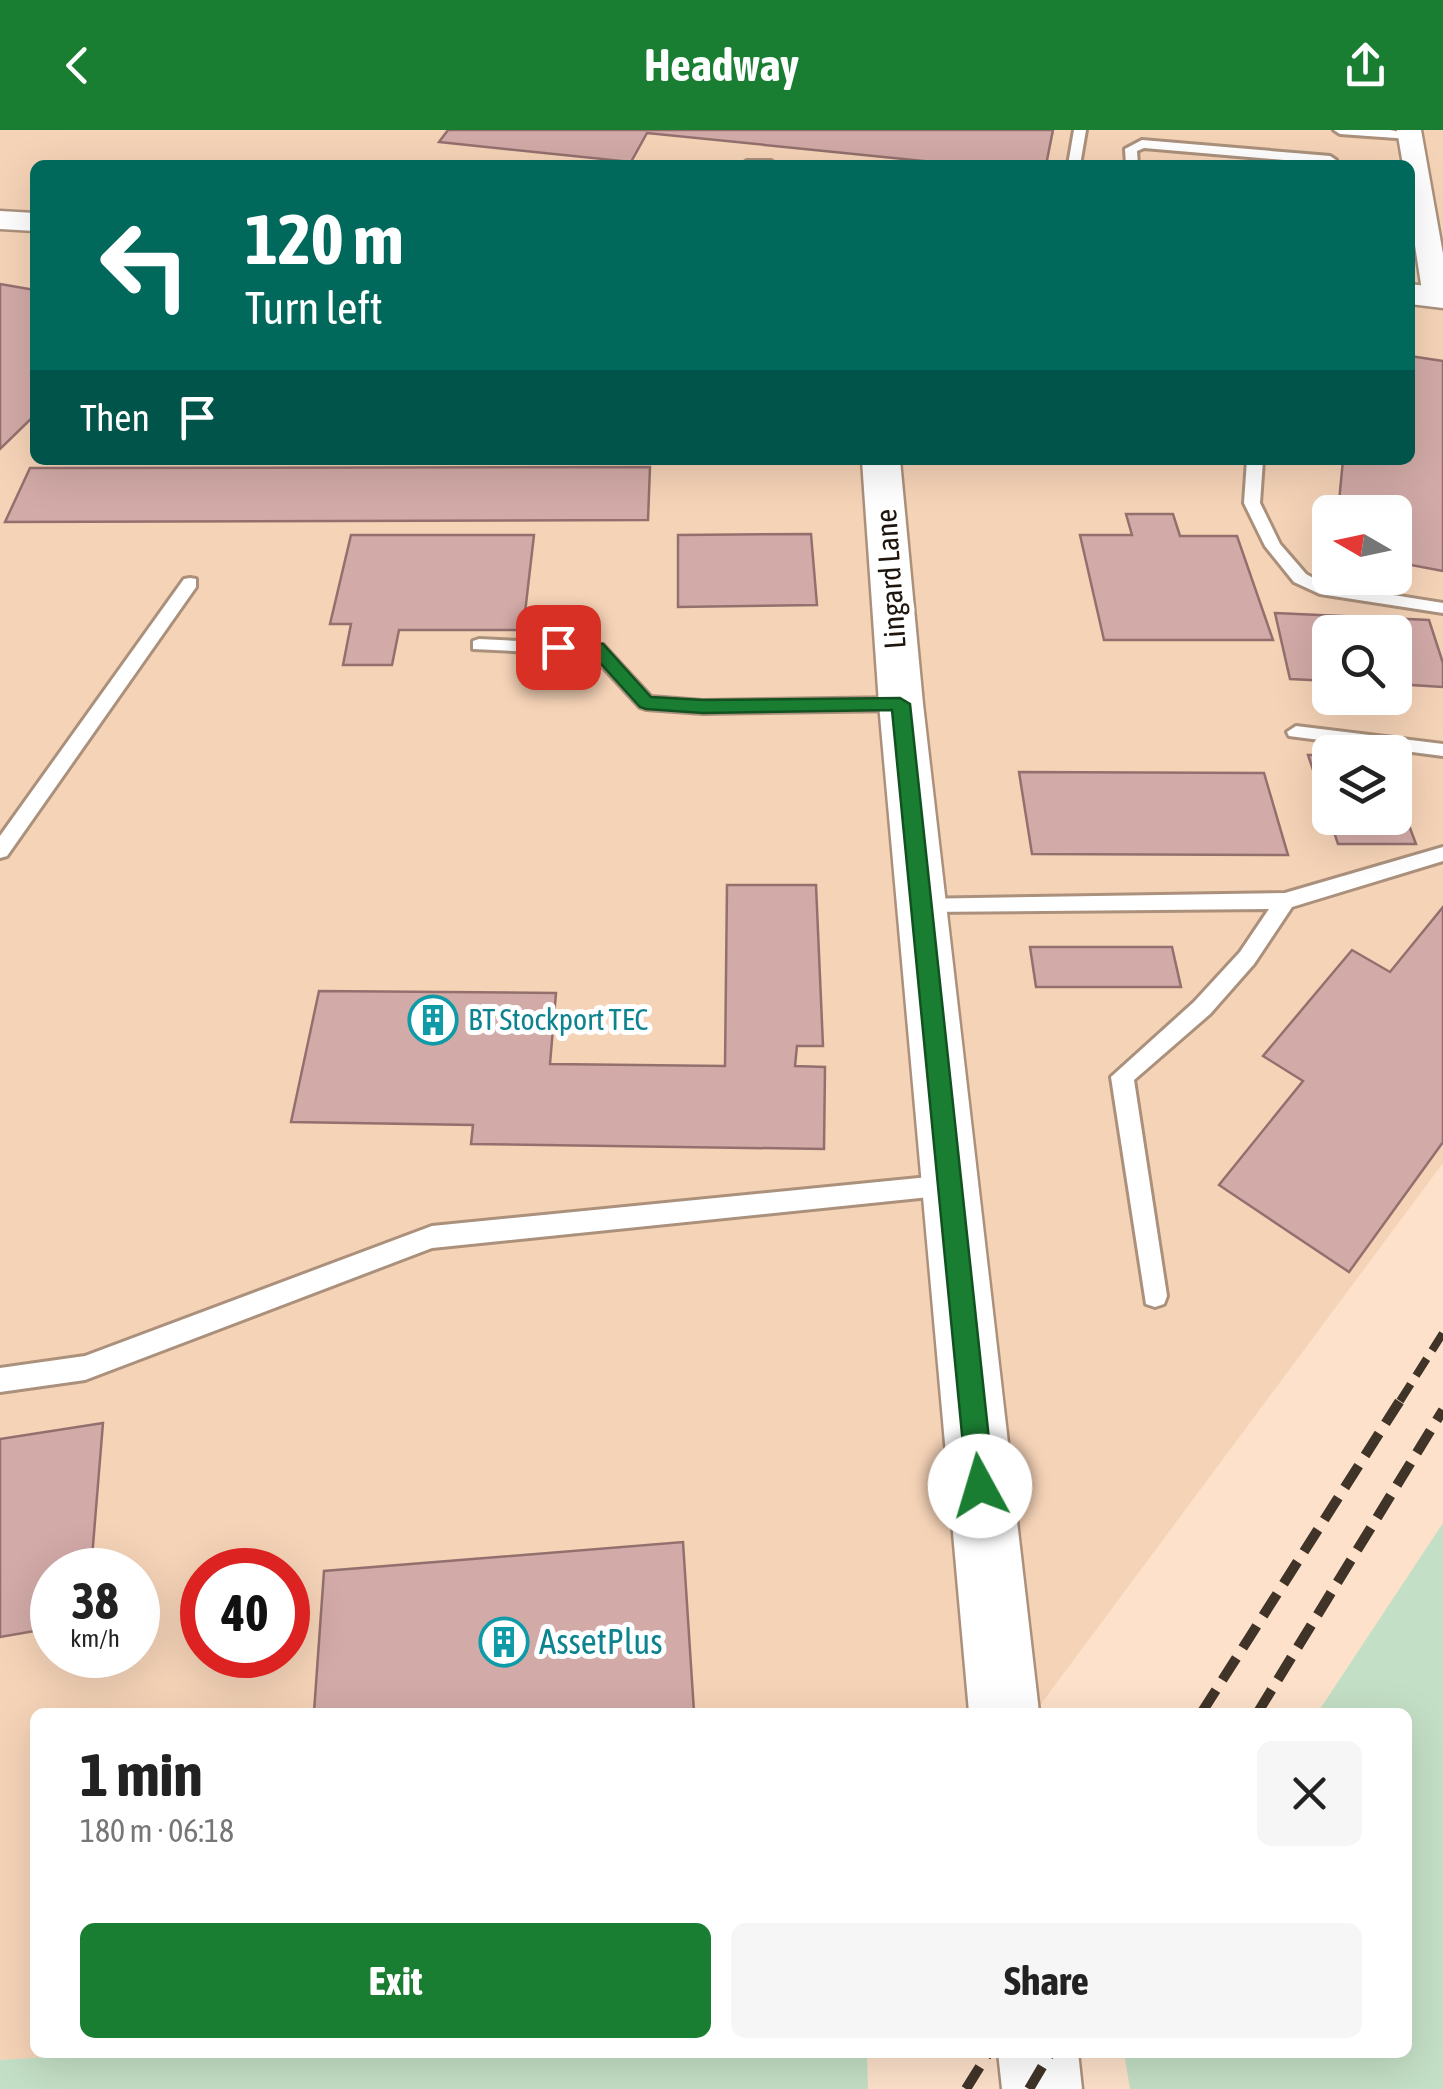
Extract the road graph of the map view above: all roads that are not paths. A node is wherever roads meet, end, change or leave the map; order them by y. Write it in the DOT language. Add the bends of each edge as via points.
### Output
graph roads {
  1 [pos="1080,130"];
  2 [pos="1220,130"];
  3 [pos="1340,130"];
  4 [pos="1411,141"];
  5 [pos="1220,150"];
  6 [pos="1075,160"];
  7 [pos="1132,160"];
  8 [pos="1220,160"];
  9 [pos="1330,160"];
  10 [pos="1443,160"];
  11 [pos="1415,174"];
  12 [pos="0,220"];
  13 [pos="30,222"];
  14 [pos="1430,297"];
  15 [pos="882,465"];
  16 [pos="1255,465"];
  17 [pos="190,583"];
  18 [pos="1441,608"];
  19 [pos="480,645"];
  20 [pos="900,704"];
  21 [pos="1296,732"];
  22 [pos="1443,750"];
  23 [pos="0,850"];
  24 [pos="1443,854"];
  25 [pos="1285,901"];
  26 [pos="922,904"];
  27 [pos="950,1185"];
  28 [pos="1155,1296"];
  29 [pos="0,1380"];
  30 [pos="1004,1708"];
  31 [pos="1039,2058"];
  32 [pos="1042,2089"];
  1 -- 6 [label="lane"];
  2 -- 5 [label="lane"];
  3 -- 4 [label="lane"];
  4 -- 10 [label="street"];
  5 -- 7 [label="lane" via="1142,144 1131,149"];
  5 -- 8 [label="lane"];
  5 -- 9 [label="lane"];
  11 -- 14 [label="street"];
  12 -- 13 [label="main road"];
  15 -- 20 [label="main road, Lingard Lane"];
  16 -- 18 [label="lane" via="1252,502 1300,578 1320,589"];
  17 -- 23 [label="lane"];
  19 -- 20 [label="lane" via="596,648 646,703"];
  20 -- 26 [label="main road, Lingard Lane"];
  21 -- 22 [label="lane"];
  24 -- 25 [label="lane"];
  25 -- 26 [label="lane"];
  25 -- 28 [label="lane" via="1202,1008 1122,1077"];
  26 -- 27 [label="main road, Lingard Lane"];
  27 -- 29 [label="lane" via="432,1237 84,1368"];
  27 -- 30 [label="main road, Lingard Lane"];
  31 -- 32 [label="main road"];
}
